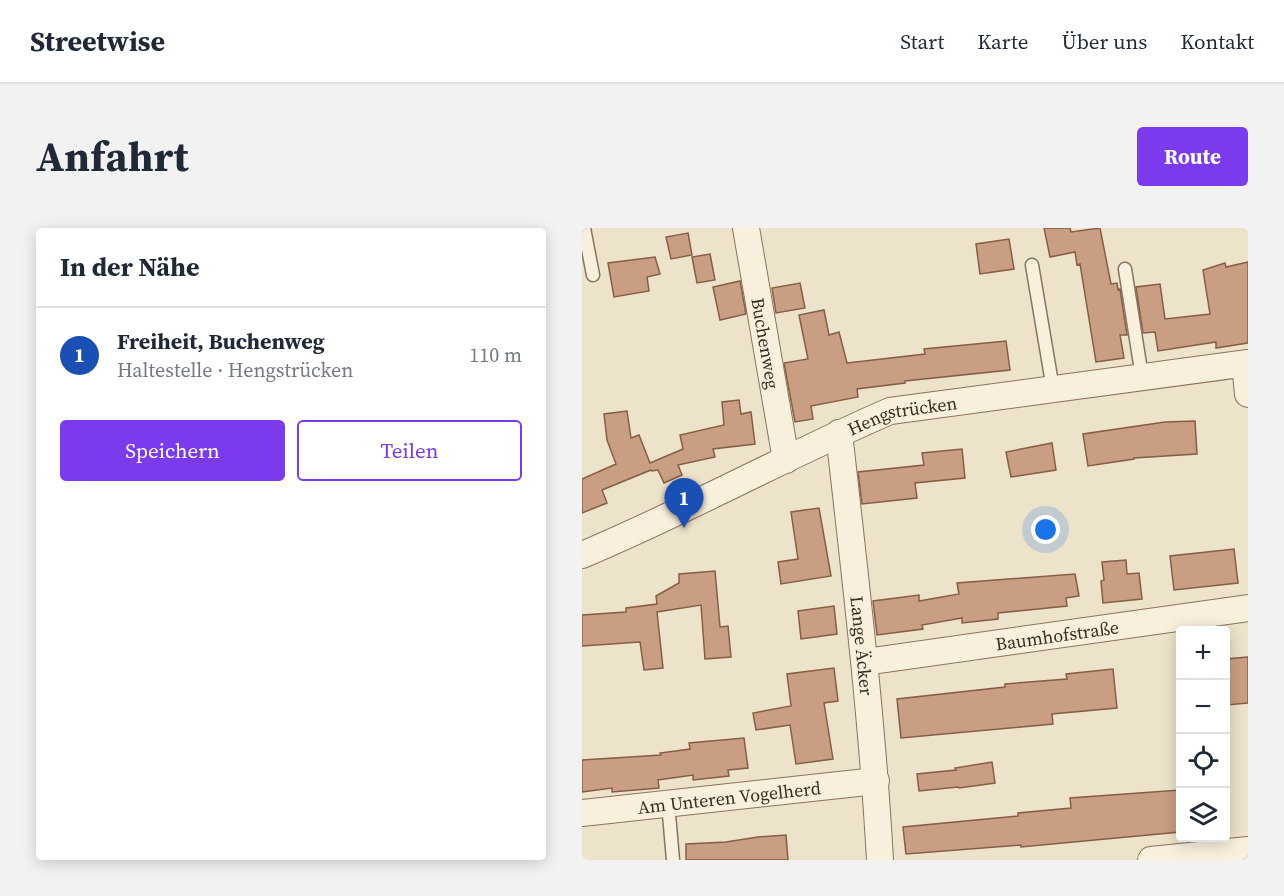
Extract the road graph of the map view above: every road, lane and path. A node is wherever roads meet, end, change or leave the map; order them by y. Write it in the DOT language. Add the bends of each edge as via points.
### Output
graph roads {
  1 [pos="584,228"];
  2 [pos="746,228"];
  3 [pos="1032,265"];
  4 [pos="1125,268"];
  5 [pos="593,274"];
  6 [pos="1247,363"];
  7 [pos="1142,377"];
  8 [pos="1053,389"];
  9 [pos="1248,394"];
  10 [pos="839,433"];
  11 [pos="786,460"];
  12 [pos="582,555"];
  13 [pos="1248,608"];
  14 [pos="865,662"];
  15 [pos="876,781"];
  16 [pos="668,803"];
  17 [pos="582,813"];
  18 [pos="1248,850"];
  19 [pos="674,860"];
  20 [pos="880,860"];
  21 [pos="1151,860"];
  1 -- 5 [label="lane"];
  2 -- 11 [label="street, Buchenweg"];
  3 -- 8 [label="lane"];
  4 -- 7 [label="lane"];
  6 -- 7 [label="street, Hengstrücken"];
  6 -- 9 [label="street"];
  7 -- 8 [label="street, Hengstrücken"];
  8 -- 10 [label="street, Hengstrücken" via="890,411"];
  10 -- 11 [label="street, Hengstrücken"];
  10 -- 14 [label="street, Lange Äcker"];
  11 -- 12 [label="street, Hengstrücken"];
  13 -- 14 [label="street, Baumhofstraße"];
  14 -- 15 [label="street, Lange Äcker"];
  15 -- 16 [label="street, Am Unteren Vogelherd"];
  15 -- 20 [label="street, Lange Äcker"];
  16 -- 17 [label="street, Am Unteren Vogelherd"];
  16 -- 19 [label="lane"];
  18 -- 21 [label="street"];
}
